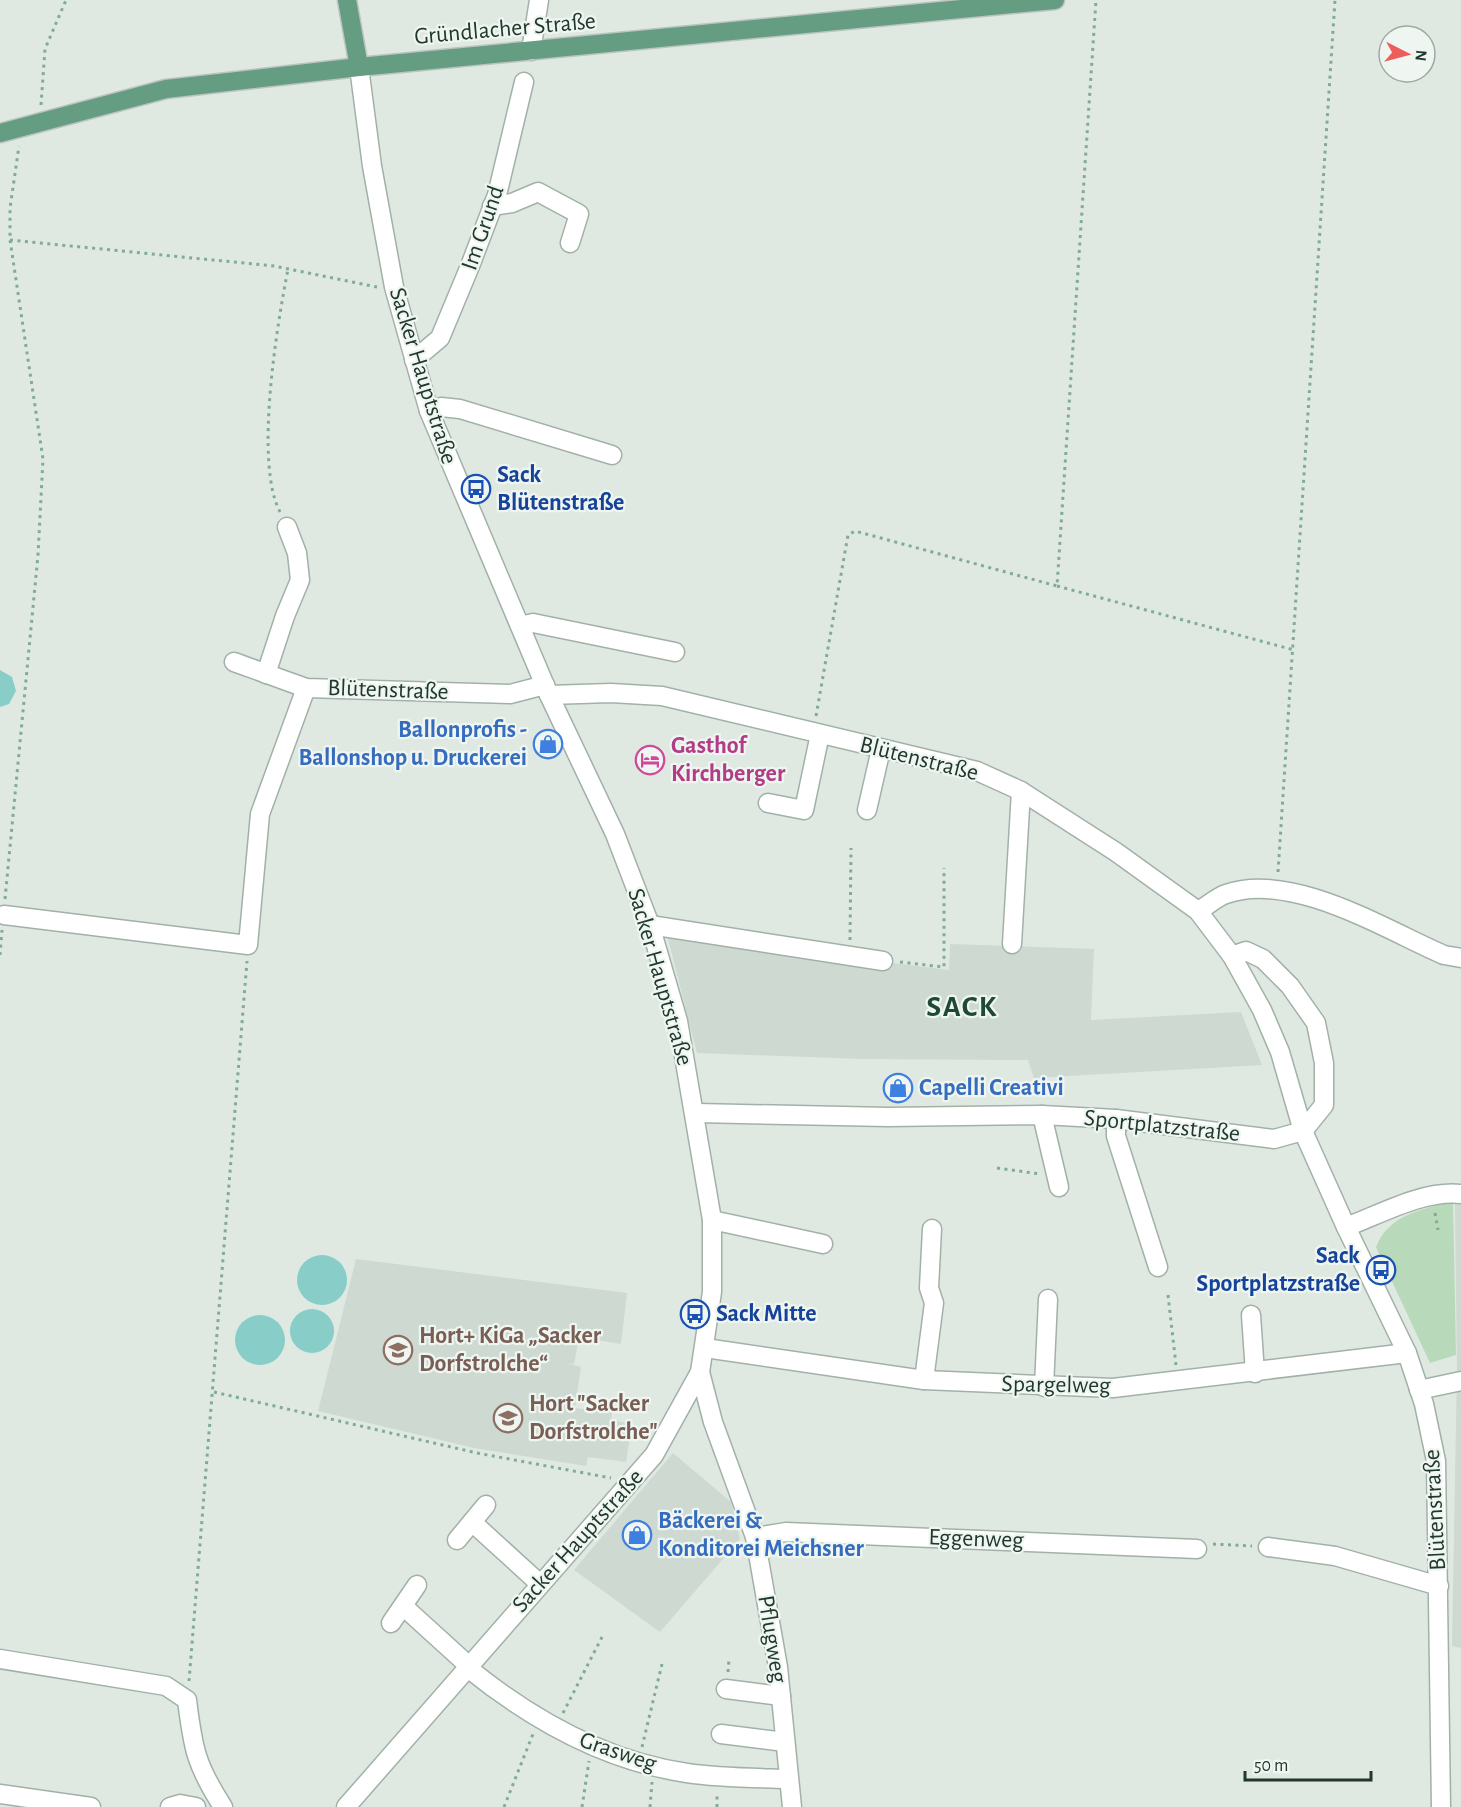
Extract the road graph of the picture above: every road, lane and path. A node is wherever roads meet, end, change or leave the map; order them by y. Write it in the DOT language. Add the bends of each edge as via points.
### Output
graph roads {
  1 [pos="66,0"];
  2 [pos="347,0"];
  3 [pos="539,0"];
  4 [pos="1055,0"];
  5 [pos="1096,0"];
  6 [pos="1335,0"];
  7 [pos="531,51"];
  8 [pos="359,67"];
  9 [pos="524,82"];
  10 [pos="45,120"];
  11 [pos="22,126"];
  12 [pos="0,133"];
  13 [pos="492,206"];
  14 [pos="10,240"];
  15 [pos="570,243"];
  16 [pos="288,269"];
  17 [pos="394,287"];
  18 [pos="414,360"];
  19 [pos="429,411"];
  20 [pos="612,455"];
  21 [pos="287,527"];
  22 [pos="1057,586"];
  23 [pos="520,626"];
  24 [pos="1294,650"];
  25 [pos="675,652"];
  26 [pos="234,662"];
  27 [pos="266,674"];
  28 [pos="306,688"];
  29 [pos="547,690"];
  30 [pos="816,734"];
  31 [pos="881,749"];
  32 [pos="1021,792"];
  33 [pos="768,803"];
  34 [pos="867,810"];
  35 [pos="851,848"];
  36 [pos="944,868"];
  37 [pos="1277,888"];
  38 [pos="1198,911"];
  39 [pos="4,915"];
  40 [pos="650,925"];
  41 [pos="1012,944"];
  42 [pos="248,945"];
  43 [pos="849,954"];
  44 [pos="0,955"];
  45 [pos="1232,956"];
  46 [pos="1461,958"];
  47 [pos="883,961"];
  48 [pos="696,1113"];
  49 [pos="1042,1115"];
  50 [pos="1116,1119"];
  51 [pos="1303,1131"];
  52 [pos="997,1168"];
  53 [pos="1058,1182"];
  54 [pos="1461,1194"];
  55 [pos="712,1220"];
  56 [pos="1346,1227"];
  57 [pos="932,1229"];
  58 [pos="823,1244"];
  59 [pos="1158,1267"];
  60 [pos="1168,1295"];
  61 [pos="1048,1299"];
  62 [pos="1251,1315"];
  63 [pos="705,1348"];
  64 [pos="1407,1353"];
  65 [pos="700,1372"];
  66 [pos="1255,1373"];
  67 [pos="924,1380"];
  68 [pos="1461,1381"];
  69 [pos="1179,1382"];
  70 [pos="1044,1386"];
  71 [pos="1419,1390"];
  72 [pos="214,1392"];
  73 [pos="630,1482"];
  74 [pos="486,1505"];
  75 [pos="472,1522"];
  76 [pos="755,1537"];
  77 [pos="457,1539"];
  78 [pos="1268,1547"];
  79 [pos="1197,1549"];
  80 [pos="540,1584"];
  81 [pos="417,1585"];
  82 [pos="1439,1586"];
  83 [pos="403,1606"];
  84 [pos="391,1623"];
  85 [pos="602,1637"];
  86 [pos="0,1659"];
  87 [pos="662,1664"];
  88 [pos="468,1667"];
  89 [pos="726,1689"];
  90 [pos="781,1696"];
  91 [pos="187,1700"];
  92 [pos="547,1724"];
  93 [pos="722,1734"];
  94 [pos="785,1742"];
  95 [pos="592,1746"];
  96 [pos="646,1765"];
  97 [pos="788,1779"];
  98 [pos="0,1794"];
  99 [pos="91,1807"];
  100 [pos="170,1807"];
  101 [pos="196,1807"];
  102 [pos="223,1807"];
  103 [pos="346,1807"];
  104 [pos="504,1807"];
  105 [pos="582,1807"];
  106 [pos="650,1807"];
  107 [pos="792,1807"];
  108 [pos="1441,1807"];
  1 -- 10 [label="path" via="45,49 41,104"];
  2 -- 8 [label="main road"];
  3 -- 7 [label="street"];
  4 -- 7 [label="main road, Gründlacher Straße"];
  5 -- 22 [label="path"];
  6 -- 24 [label="path"];
  7 -- 8 [label="main road, Gründlacher Straße"];
  8 -- 10 [label="main road, Gründlacher Straße" via="166,89"];
  8 -- 17 [label="street, Sacker Hauptstraße"];
  9 -- 13 [label="street, Im Grund"];
  10 -- 11 [label="main road, Gründlacher Straße"];
  11 -- 12 [label="main road, Gründlacher Straße"];
  11 -- 14 [label="path" via="10,208"];
  13 -- 15 [label="street" via="538,192 579,214"];
  13 -- 18 [label="street, Im Grund" via="440,338"];
  14 -- 16 [label="path"];
  14 -- 39 [label="path" via="43,459 38,555"];
  16 -- 17 [label="path" via="373,287"];
  16 -- 21 [label="path" via="279,318 268,477 273,500"];
  17 -- 18 [label="street, Sacker Hauptstraße"];
  18 -- 19 [label="street, Sacker Hauptstraße"];
  19 -- 20 [label="street" via="441,407 460,409"];
  19 -- 23 [label="street, Sacker Hauptstraße"];
  21 -- 27 [label="street" via="297,552 300,580"];
  22 -- 24 [label="path"];
  22 -- 30 [label="path" via="855,531 848,535"];
  23 -- 25 [label="street" via="532,623"];
  23 -- 29 [label="street, Sacker Hauptstraße"];
  24 -- 37 [label="path"];
  26 -- 27 [label="street, Blütenstraße"];
  27 -- 28 [label="street, Blütenstraße"];
  28 -- 29 [label="street, Blütenstraße" via="510,694"];
  28 -- 42 [label="street" via="260,813"];
  29 -- 30 [label="street, Blütenstraße" via="662,696"];
  29 -- 40 [label="street, Sacker Hauptstraße" via="615,834"];
  30 -- 31 [label="street, Blütenstraße"];
  30 -- 33 [label="street" via="804,810"];
  31 -- 32 [label="street, Blütenstraße" via="977,771"];
  31 -- 34 [label="street"];
  32 -- 38 [label="street, Blütenstraße" via="1116,852"];
  32 -- 41 [label="street"];
  35 -- 43 [label="path"];
  36 -- 47 [label="path" via="944,967"];
  37 -- 38 [label="street" via="1226,894"];
  37 -- 46 [label="street" via="1350,911 1444,955"];
  38 -- 45 [label="street, Blütenstraße"];
  39 -- 42 [label="street"];
  39 -- 44 [label="path"];
  40 -- 43 [label="street"];
  40 -- 48 [label="street, Sacker Hauptstraße" via="678,1021"];
  42 -- 72 [label="path"];
  43 -- 47 [label="street"];
  45 -- 51 [label="street, Blütenstraße" via="1280,1052"];
  45 -- 51 [label="street" via="1246,951 1263,959 1290,986 1316,1023 1324,1063 1324,1105"];
  48 -- 49 [label="street, Sportplatzstraße"];
  48 -- 55 [label="street, Sacker Hauptstraße"];
  49 -- 50 [label="street, Sportplatzstraße"];
  49 -- 53 [label="street"];
  50 -- 51 [label="street, Sportplatzstraße" via="1274,1139"];
  50 -- 59 [label="street" via="1116,1136"];
  51 -- 56 [label="street, Blütenstraße"];
  52 -- 53 [label="path"];
  54 -- 56 [label="street" via="1448,1192 1420,1200"];
  55 -- 58 [label="street"];
  55 -- 63 [label="street, Sacker Hauptstraße" via="712,1292"];
  56 -- 64 [label="street, Blütenstraße"];
  57 -- 67 [label="street" via="929,1288 934,1303"];
  60 -- 69 [label="path"];
  61 -- 70 [label="street"];
  62 -- 66 [label="street"];
  63 -- 65 [label="street, Sacker Hauptstraße"];
  63 -- 67 [label="street, Spargelweg"];
  64 -- 66 [label="street, Spargelweg"];
  64 -- 71 [label="street, Blütenstraße"];
  65 -- 73 [label="street, Sacker Hauptstraße" via="654,1455"];
  65 -- 76 [label="street, Pflugweg" via="713,1422"];
  66 -- 69 [label="street, Spargelweg"];
  67 -- 70 [label="street, Spargelweg"];
  68 -- 71 [label="street"];
  69 -- 70 [label="street, Spargelweg" via="1113,1388"];
  71 -- 82 [label="street, Blütenstraße" via="1436,1461"];
  72 -- 73 [label="path" via="477,1453"];
  72 -- 91 [label="path"];
  73 -- 80 [label="street, Sacker Hauptstraße"];
  74 -- 75 [label="street"];
  75 -- 77 [label="street"];
  75 -- 80 [label="street"];
  76 -- 79 [label="street, Eggenweg" via="786,1532"];
  76 -- 90 [label="street, Pflugweg"];
  78 -- 79 [label="path" via="1212,1544"];
  78 -- 82 [label="street" via="1335,1556"];
  80 -- 88 [label="street, Sacker Hauptstraße"];
  81 -- 83 [label="street"];
  82 -- 108 [label="street, Blütenstraße"];
  83 -- 84 [label="street"];
  83 -- 88 [label="street, Grasweg"];
  85 -- 92 [label="path"];
  86 -- 91 [label="street" via="166,1686"];
  87 -- 96 [label="path"];
  88 -- 92 [label="street, Grasweg"];
  88 -- 103 [label="street, Sacker Hauptstraße"];
  89 -- 90 [label="street"];
  90 -- 94 [label="street, Pflugweg"];
  91 -- 102 [label="street" via="192,1742 201,1772"];
  92 -- 95 [label="street, Grasweg"];
  92 -- 104 [label="path"];
  93 -- 94 [label="street"];
  94 -- 97 [label="street, Pflugweg"];
  95 -- 96 [label="street, Grasweg"];
  95 -- 105 [label="path"];
  96 -- 97 [label="street, Grasweg" via="717,1776"];
  96 -- 106 [label="path"];
  97 -- 107 [label="street, Pflugweg"];
  98 -- 99 [label="street"];
  100 -- 101 [label="street"];
}
